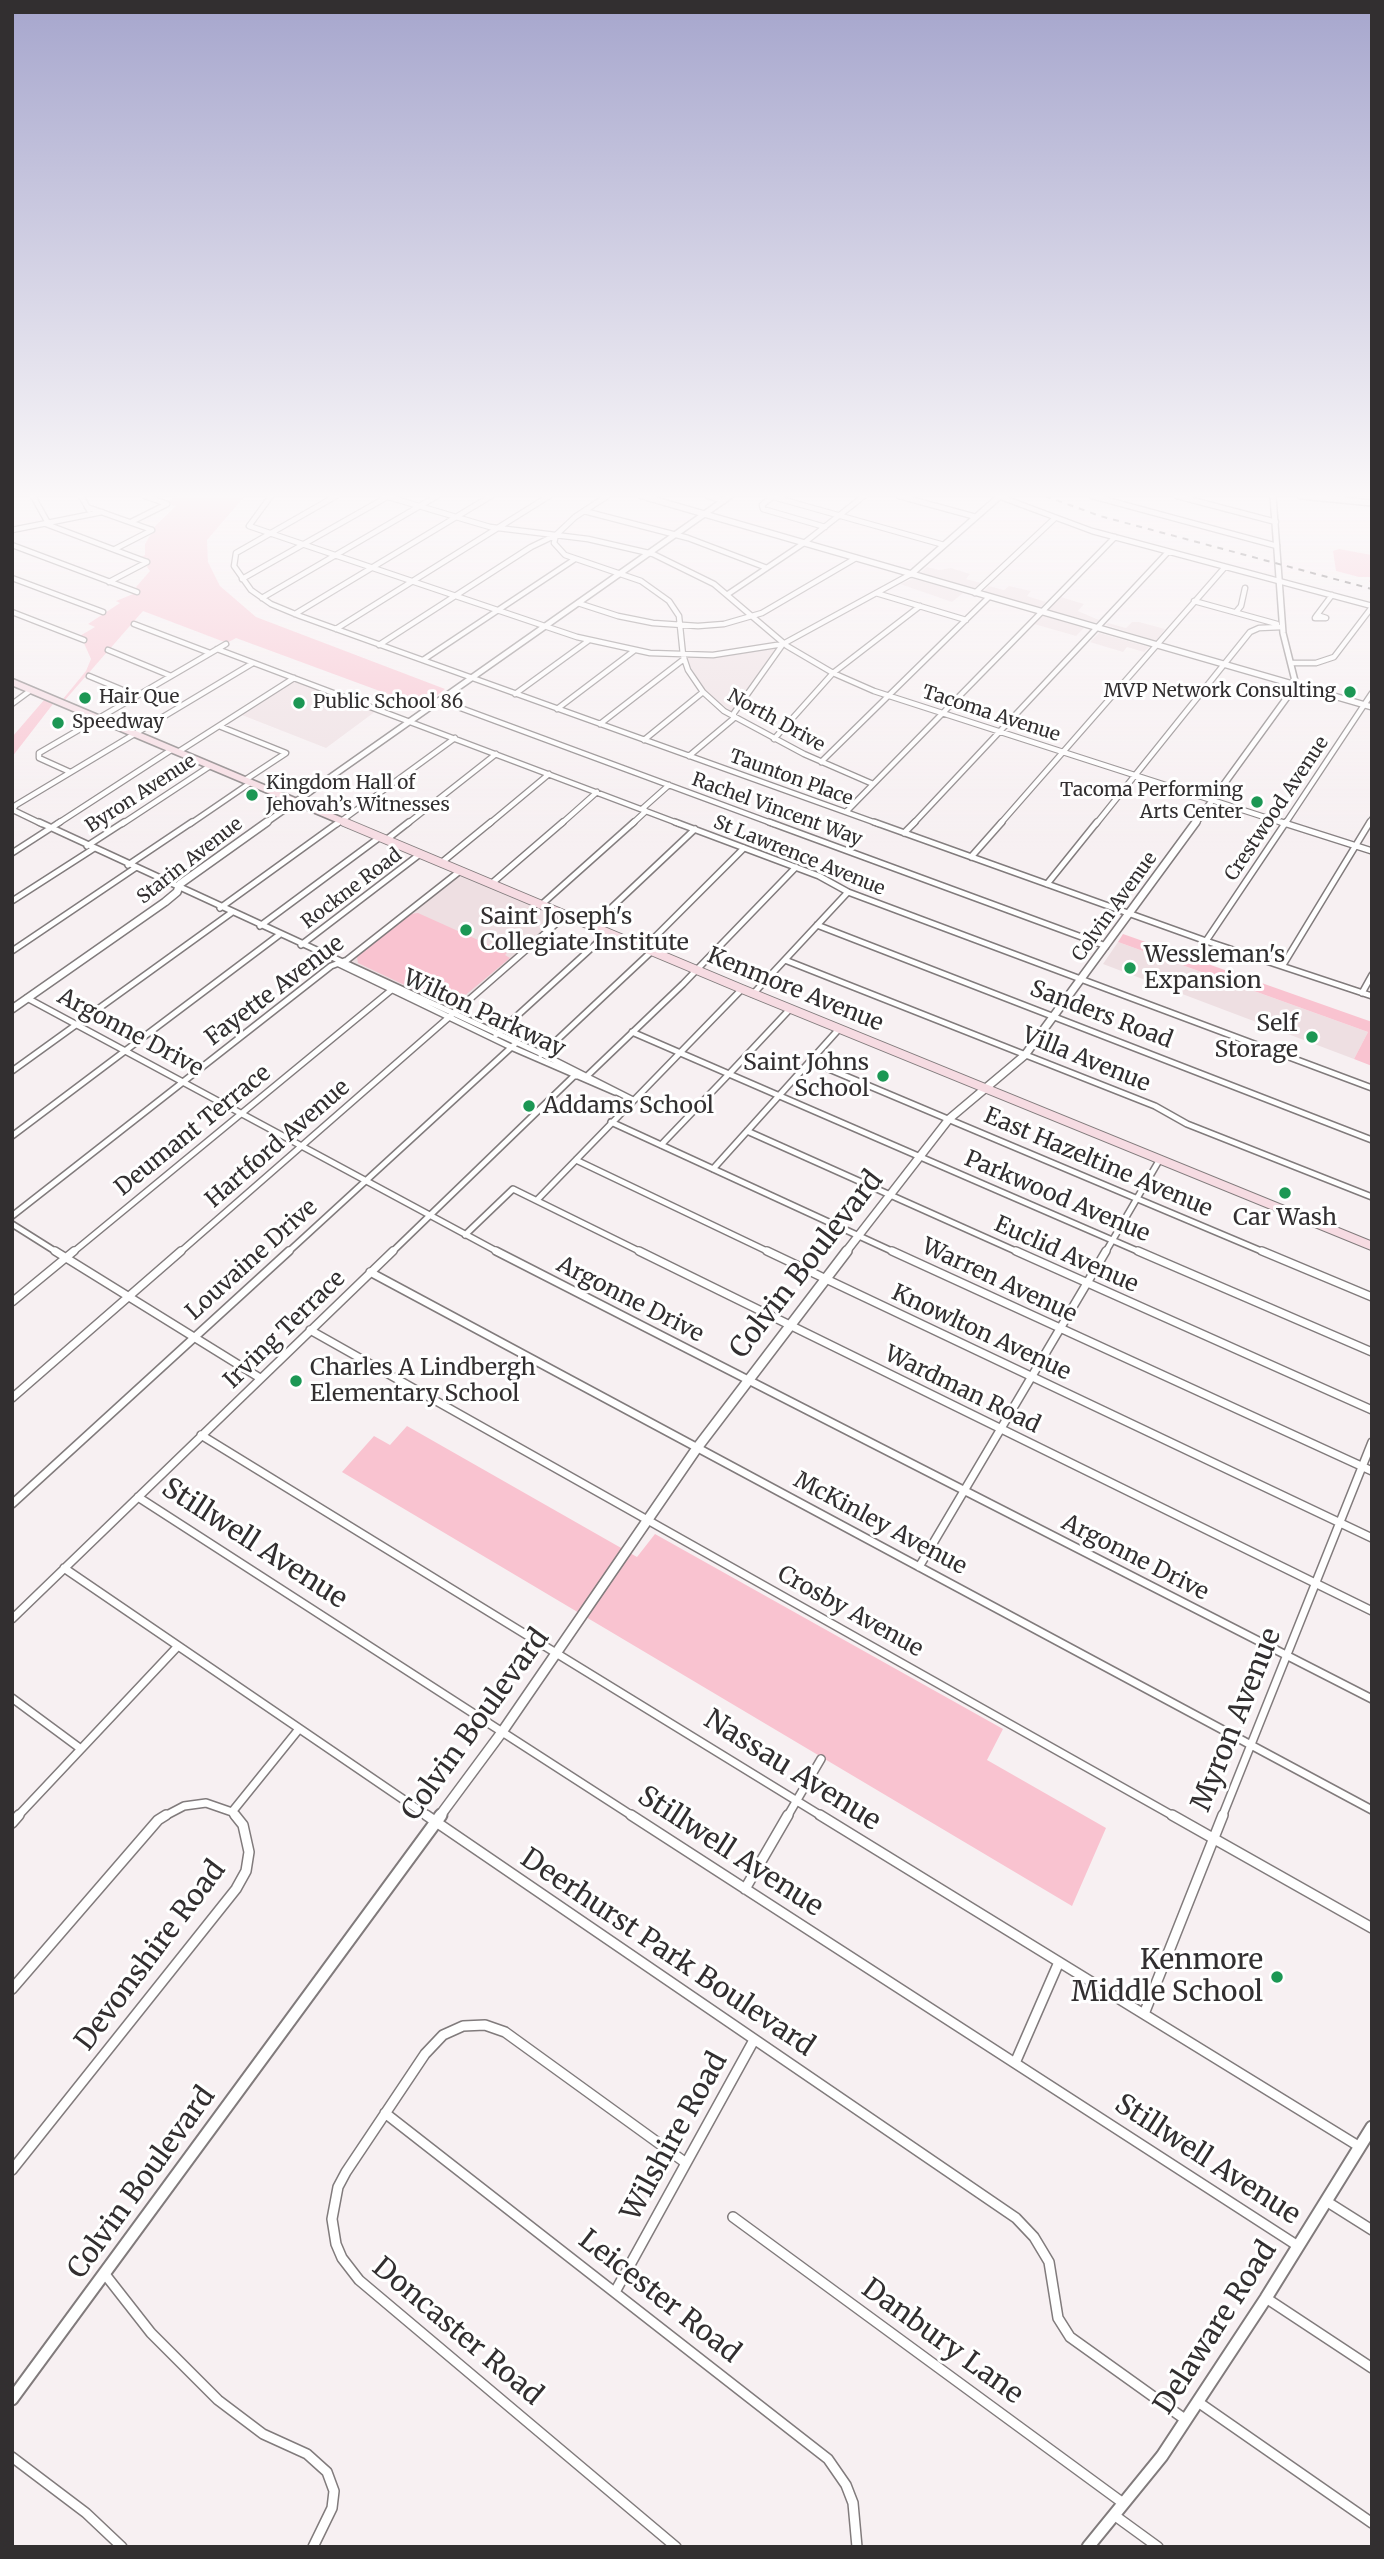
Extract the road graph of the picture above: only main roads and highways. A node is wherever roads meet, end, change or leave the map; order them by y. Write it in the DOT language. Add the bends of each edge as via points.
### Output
graph roads {
  1 [pos="12,682"];
  2 [pos="1372,1245"];
  1 -- 2 [label="main road, Kenmore Avenue" via="790,1009"];
}
